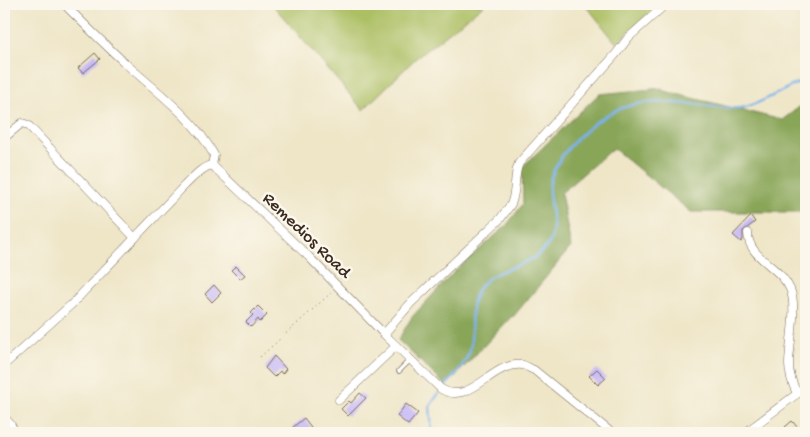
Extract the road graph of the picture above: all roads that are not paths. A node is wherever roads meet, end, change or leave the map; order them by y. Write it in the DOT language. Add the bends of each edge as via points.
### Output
graph roads {
  1 [pos="64,4"];
  2 [pos="666,4"];
  3 [pos="4,138"];
  4 [pos="212,166"];
  5 [pos="748,233"];
  6 [pos="136,238"];
  7 [pos="384,334"];
  8 [pos="396,346"];
  9 [pos="410,360"];
  10 [pos="4,365"];
  11 [pos="399,371"];
  12 [pos="806,388"];
  13 [pos="797,394"];
  14 [pos="339,400"];
  15 [pos="4,417"];
  16 [pos="14,433"];
  17 [pos="612,433"];
  18 [pos="745,433"];
  1 -- 4 [label="street" via="200,134 214,155"];
  2 -- 7 [label="street" via="628,38 519,163 511,204 501,218 411,303"];
  3 -- 6 [label="street" via="22,123 28,125"];
  4 -- 6 [label="street" via="202,169 185,185"];
  4 -- 7 [label="street, Remedios Road" via="309,257"];
  5 -- 13 [label="street" via="750,247 786,280 791,291 789,365"];
  6 -- 10 [label="street" via="73,303"];
  7 -- 8 [label="street, Remedios Road"];
  8 -- 9 [label="street, Remedios Road"];
  8 -- 14 [label="street"];
  9 -- 11 [label="lane"];
  9 -- 17 [label="street, Remedios Road" via="441,389 455,394 509,366 524,365"];
  12 -- 13 [label="street"];
  13 -- 18 [label="street"];
  15 -- 16 [label="street"];
}
